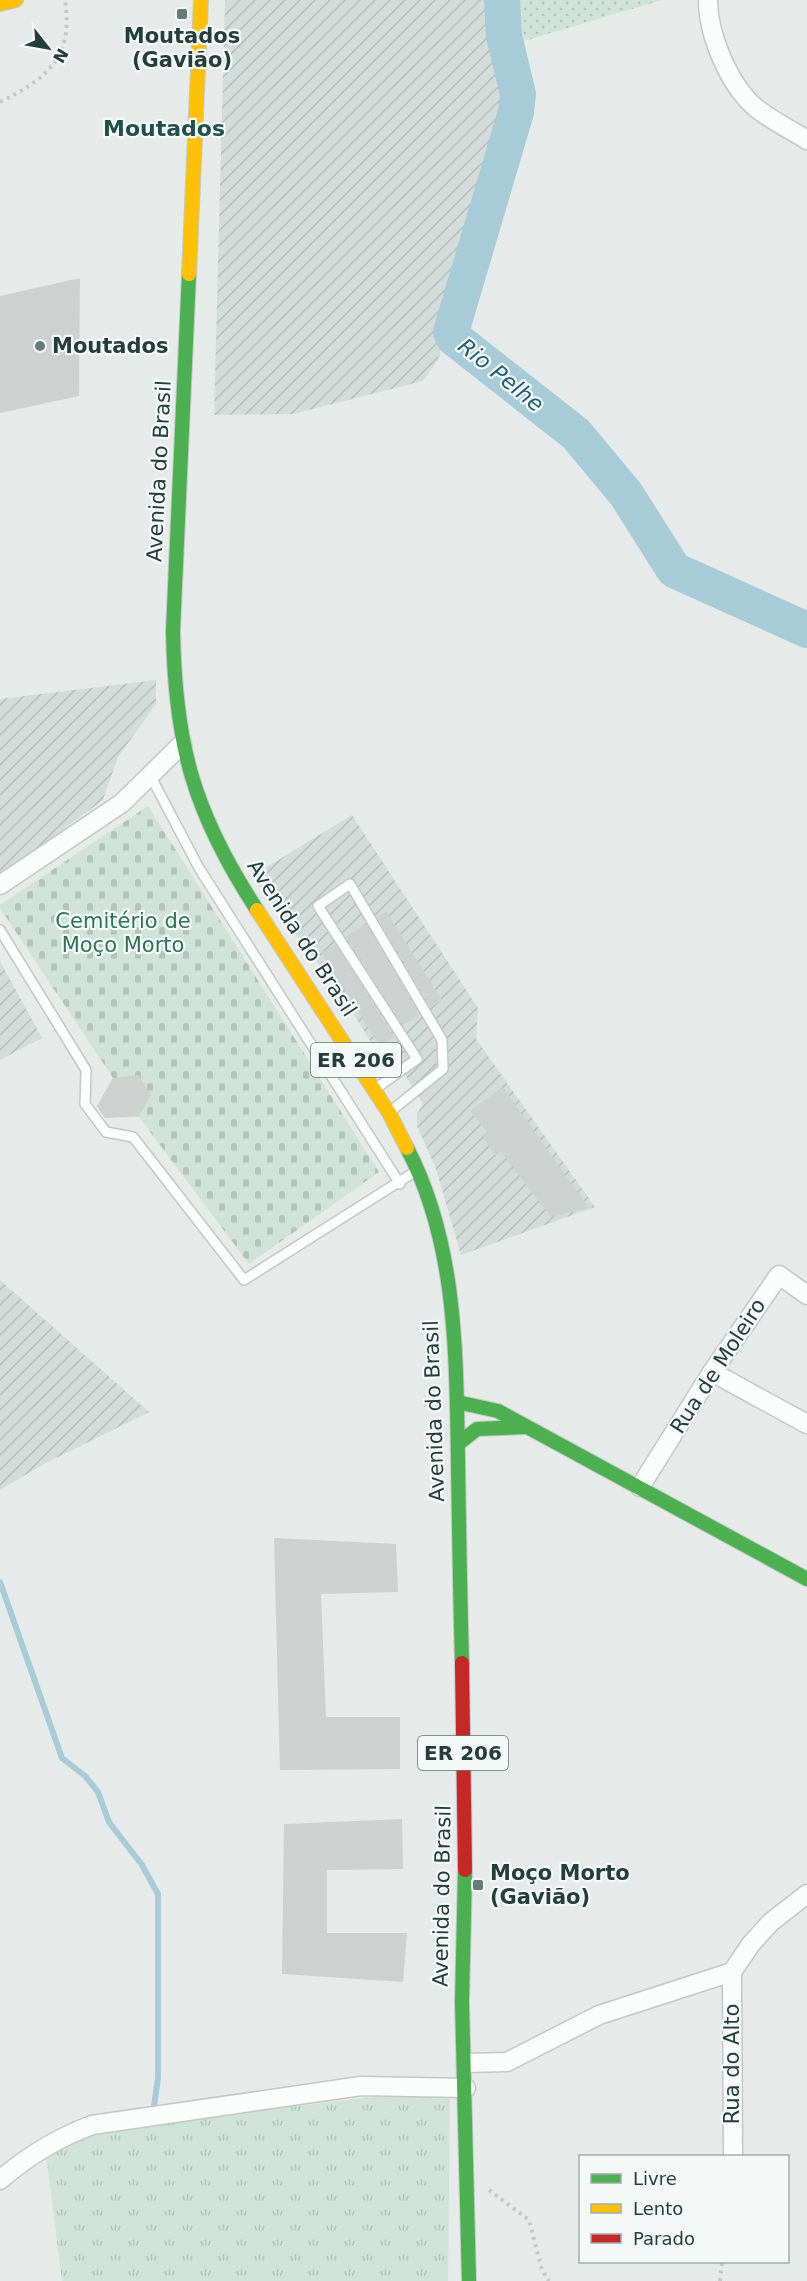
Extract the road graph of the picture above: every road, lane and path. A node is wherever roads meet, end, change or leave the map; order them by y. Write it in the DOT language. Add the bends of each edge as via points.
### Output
graph roads {
  1 [pos="65,0"];
  2 [pos="201,0"];
  3 [pos="708,0"];
  4 [pos="0,102"];
  5 [pos="807,140"];
  6 [pos="182,744"];
  7 [pos="150,775"];
  8 [pos="0,885"];
  9 [pos="0,930"];
  10 [pos="375,1089"];
  11 [pos="389,1113"];
  12 [pos="418,1170"];
  13 [pos="400,1184"];
  14 [pos="807,1295"];
  15 [pos="712,1372"];
  16 [pos="457,1402"];
  17 [pos="807,1424"];
  18 [pos="525,1427"];
  19 [pos="458,1444"];
  20 [pos="640,1487"];
  21 [pos="807,1579"];
  22 [pos="807,1894"];
  23 [pos="732,1972"];
  24 [pos="466,2063"];
  25 [pos="466,2088"];
  26 [pos="733,2155"];
  27 [pos="467,2173"];
  28 [pos="0,2180"];
  29 [pos="722,2263"];
  30 [pos="469,2281"];
  31 [pos="549,2281"];
  32 [pos="720,2281"];
  1 -- 4 [label="path" via="67,37 54,66 31,87"];
  2 -- 6 [label="main road, Avenida do Brasil / ER 206" via="173,631 174,690"];
  3 -- 5 [label="street" via="719,55 737,82 755,107"];
  6 -- 7 [label="street"];
  6 -- 10 [label="main road, Avenida do Brasil / ER 206" via="210,829 239,882"];
  7 -- 8 [label="street" via="122,803"];
  7 -- 13 [label="lane" via="199,868"];
  9 -- 13 [label="lane" via="87,1070 85,1104 106,1132 133,1137 244,1280"];
  10 -- 11 [label="main road, Avenida do Brasil / ER 206"];
  10 -- 11 [label="lane" via="417,1059 318,906 350,884 442,1040 443,1069"];
  11 -- 12 [label="main road, Avenida do Brasil / ER 206"];
  12 -- 13 [label="lane"];
  12 -- 16 [label="main road, Avenida do Brasil / ER 206" via="445,1255 452,1301"];
  14 -- 15 [label="street, Rua de Moleiro" via="779,1275"];
  15 -- 17 [label="street"];
  15 -- 20 [label="street, Rua de Moleiro"];
  16 -- 18 [label="main road" via="498,1411"];
  16 -- 19 [label="main road, Avenida do Brasil / ER 206"];
  18 -- 19 [label="main road" via="477,1429"];
  18 -- 20 [label="main road"];
  19 -- 24 [label="main road, Avenida do Brasil / ER 206" via="465,1858 462,2002"];
  20 -- 21 [label="main road"];
  22 -- 23 [label="street" via="771,1922"];
  23 -- 24 [label="street" via="599,2015 507,2062"];
  23 -- 26 [label="street, Rua do Alto"];
  24 -- 25 [label="main road, ER 206"];
  25 -- 27 [label="main road, ER 206"];
  25 -- 28 [label="street" via="362,2086 92,2125 58,2138"];
  27 -- 30 [label="main road, ER 206"];
  27 -- 31 [label="path" via="529,2220 542,2270"];
  29 -- 32 [label="path"];
}
